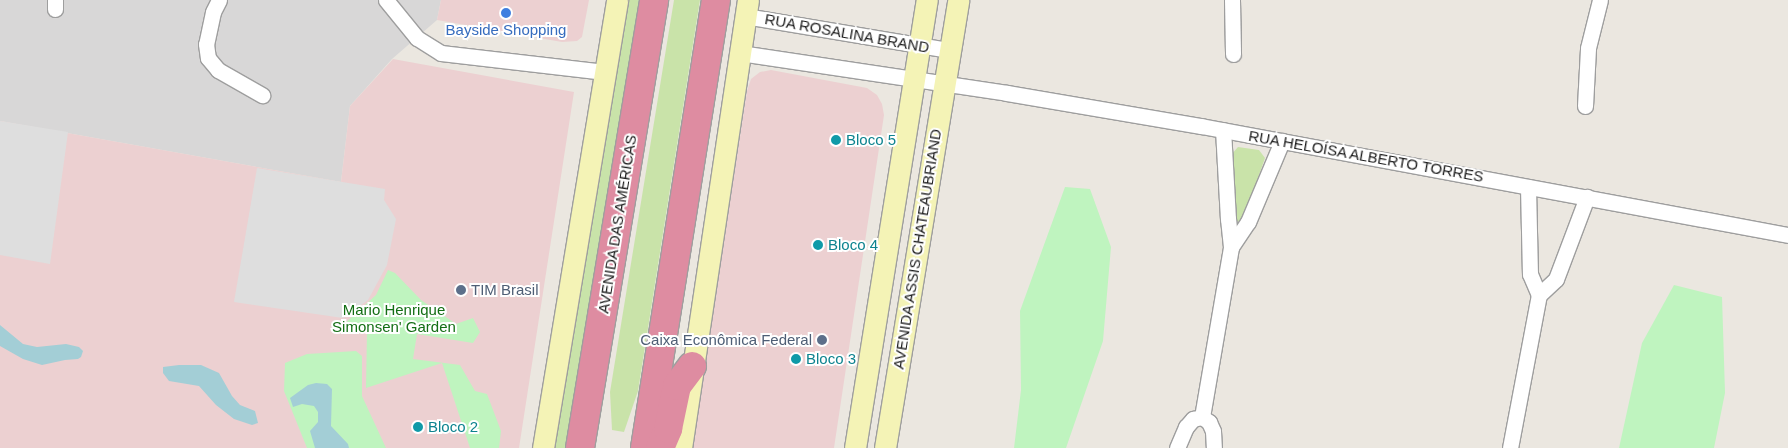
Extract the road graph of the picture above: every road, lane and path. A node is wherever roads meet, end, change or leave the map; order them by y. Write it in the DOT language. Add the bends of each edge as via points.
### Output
graph roads {
  1 [pos="219,0"];
  2 [pos="386,0"];
  3 [pos="617,0"];
  4 [pos="644,0"];
  5 [pos="654,0"];
  6 [pos="716,0"];
  7 [pos="927,0"];
  8 [pos="958,0"];
  9 [pos="1232,0"];
  10 [pos="1600,0"];
  11 [pos="747,8"];
  12 [pos="649,31"];
  13 [pos="920,46"];
  14 [pos="949,50"];
  15 [pos="740,53"];
  16 [pos="1233,54"];
  17 [pos="605,72"];
  18 [pos="914,80"];
  19 [pos="944,84"];
  20 [pos="262,95"];
  21 [pos="1585,106"];
  22 [pos="1223,130"];
  23 [pos="1282,141"];
  24 [pos="898,180"];
  25 [pos="927,185"];
  26 [pos="1528,187"];
  27 [pos="1587,197"];
  28 [pos="1788,235"];
  29 [pos="1232,247"];
  30 [pos="1539,295"];
  31 [pos="692,366"];
  32 [pos="1202,417"];
  33 [pos="543,448"];
  34 [pos="580,448"];
  35 [pos="645,448"];
  36 [pos="660,448"];
  37 [pos="680,448"];
  38 [pos="855,448"];
  39 [pos="885,448"];
  40 [pos="1177,448"];
  41 [pos="1214,448"];
  42 [pos="1510,448"];
  1 -- 20 [label="street" via="206,44 208,58 218,70"];
  2 -- 17 [label="street" via="417,38 441,53"];
  3 -- 17 [label="street"];
  4 -- 12 [label="highway" via="644,17"];
  5 -- 12 [label="highway, AVENIDA DAS AMÉRICAS"];
  6 -- 35 [label="highway"];
  7 -- 13 [label="street, AVENIDA ASSIS CHATEAUBRIAND"];
  8 -- 14 [label="street, AVENIDA ASSIS CHATEAUBRIAND"];
  9 -- 16 [label="street"];
  10 -- 21 [label="street" via="1588,48"];
  11 -- 13 [label="street, RUA ROSALINA BRAND"];
  11 -- 15 [label="street"];
  12 -- 34 [label="highway, AVENIDA DAS AMÉRICAS"];
  13 -- 14 [label="street, RUA ROSALINA BRAND"];
  13 -- 18 [label="street, AVENIDA ASSIS CHATEAUBRIAND"];
  14 -- 19 [label="street, AVENIDA ASSIS CHATEAUBRIAND"];
  15 -- 18 [label="street"];
  15 -- 31 [label="street"];
  17 -- 33 [label="street"];
  18 -- 19 [label="street"];
  18 -- 24 [label="street, AVENIDA ASSIS CHATEAUBRIAND"];
  19 -- 22 [label="street, RUA HELOÍSA ALBERTO TORRES"];
  19 -- 25 [label="street, AVENIDA ASSIS CHATEAUBRIAND"];
  22 -- 23 [label="street, RUA HELOÍSA ALBERTO TORRES"];
  22 -- 29 [label="street"];
  23 -- 26 [label="street, RUA HELOÍSA ALBERTO TORRES"];
  23 -- 29 [label="street" via="1248,222"];
  24 -- 25 [label="street" via="915,171 922,175"];
  24 -- 38 [label="street, AVENIDA ASSIS CHATEAUBRIAND"];
  25 -- 39 [label="street, AVENIDA ASSIS CHATEAUBRIAND"];
  26 -- 27 [label="street, RUA HELOÍSA ALBERTO TORRES"];
  26 -- 30 [label="street" via="1530,274"];
  27 -- 28 [label="street, RUA HELOÍSA ALBERTO TORRES"];
  27 -- 30 [label="street" via="1556,279"];
  29 -- 32 [label="street"];
  30 -- 42 [label="street"];
  31 -- 36 [label="highway" via="677,386 668,429"];
  31 -- 37 [label="street"];
  32 -- 40 [label="street" via="1193,419 1186,427"];
  32 -- 41 [label="street" via="1213,431"];
}
